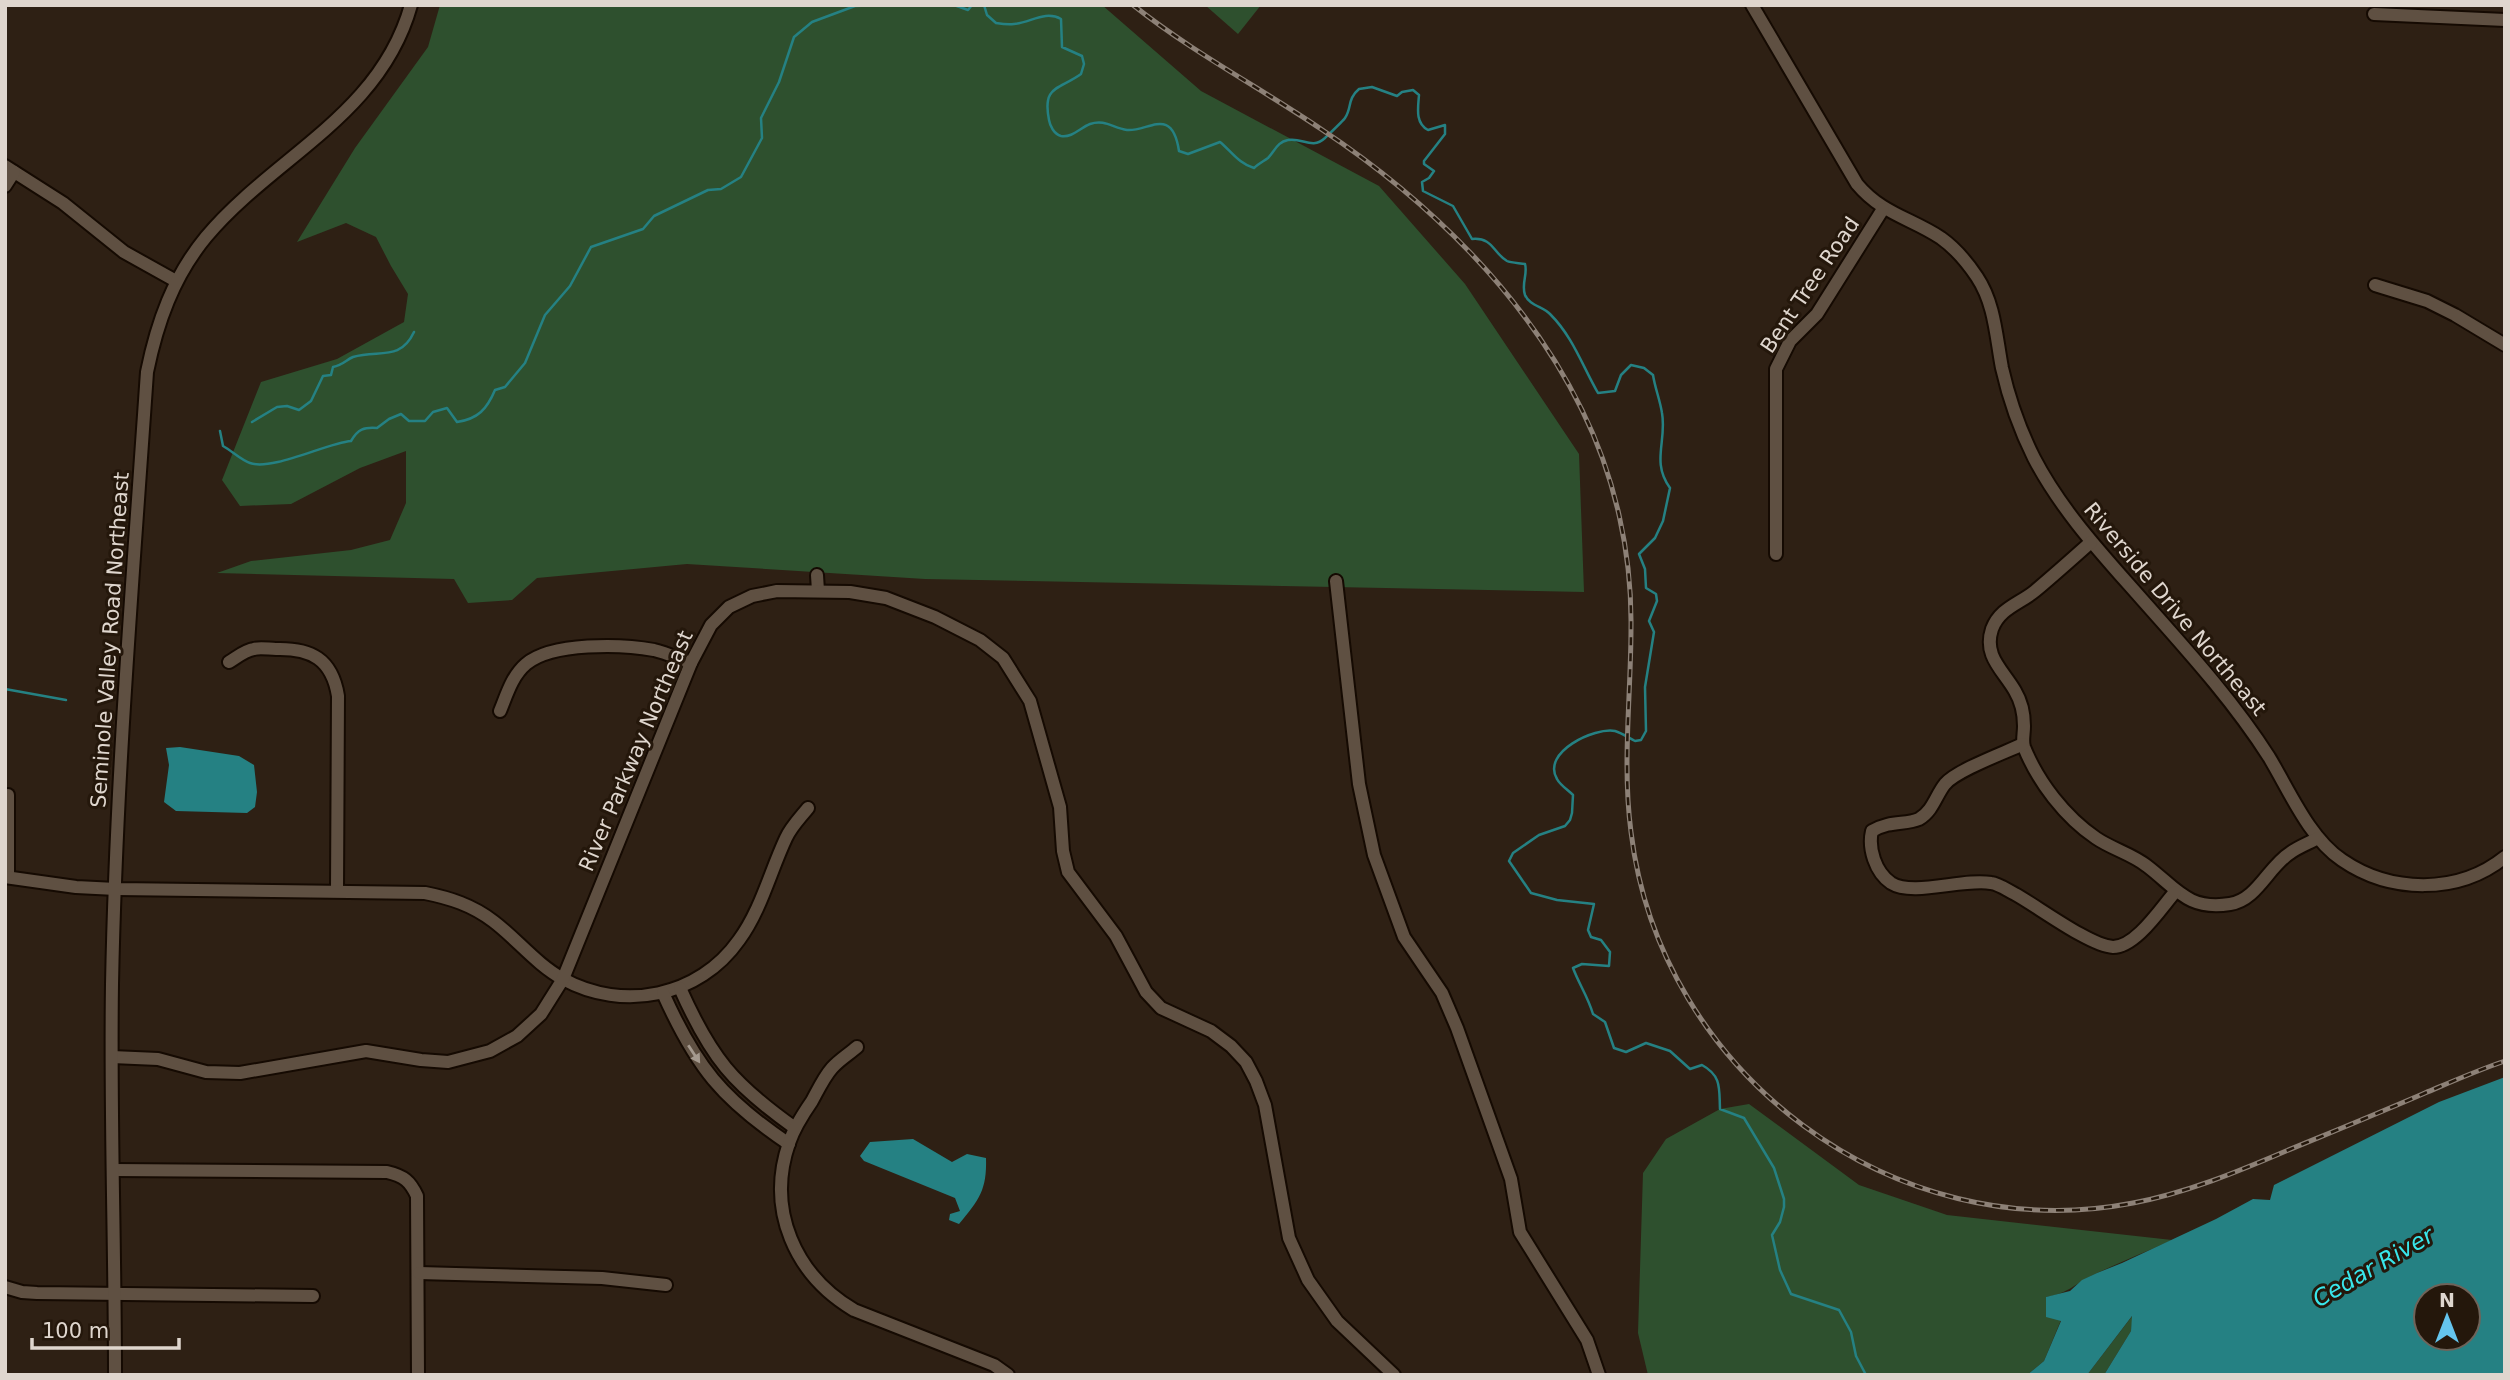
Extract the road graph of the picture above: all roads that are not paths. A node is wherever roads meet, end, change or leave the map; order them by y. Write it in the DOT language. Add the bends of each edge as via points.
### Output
graph roads {
  1 [pos="411,5"];
  2 [pos="1752,5"];
  3 [pos="2374,14"];
  4 [pos="2505,20"];
  5 [pos="10,169"];
  6 [pos="5,186"];
  7 [pos="1883,209"];
  8 [pos="176,281"];
  9 [pos="2375,285"];
  10 [pos="2505,345"];
  11 [pos="2091,542"];
  12 [pos="1776,554"];
  13 [pos="817,575"];
  14 [pos="1336,581"];
  15 [pos="818,591"];
  16 [pos="229,662"];
  17 [pos="691,663"];
  18 [pos="500,711"];
  19 [pos="2023,744"];
  20 [pos="8,795"];
  21 [pos="807,808"];
  22 [pos="2318,838"];
  23 [pos="2505,857"];
  24 [pos="7,877"];
  25 [pos="116,889"];
  26 [pos="337,891"];
  27 [pos="2175,892"];
  28 [pos="563,979"];
  29 [pos="680,988"];
  30 [pos="663,993"];
  31 [pos="857,1047"];
  32 [pos="112,1057"];
  33 [pos="795,1128"];
  34 [pos="789,1144"];
  35 [pos="113,1170"];
  36 [pos="419,1273"];
  37 [pos="666,1285"];
  38 [pos="5,1287"];
  39 [pos="115,1292"];
  40 [pos="313,1296"];
  41 [pos="115,1375"];
  42 [pos="418,1375"];
  43 [pos="1008,1375"];
  44 [pos="1394,1375"];
  45 [pos="1599,1375"];
  1 -- 8 [label="street, Seminole Valley Road Northeast" via="390,54 346,113 233,208 204,239"];
  2 -- 7 [label="street, Riverside Drive Northeast" via="1857,184"];
  3 -- 4 [label="street"];
  5 -- 6 [label="street"];
  5 -- 8 [label="street" via="63,203 124,252"];
  7 -- 11 [label="street, Riverside Drive Northeast" via="1942,239 1979,279 1995,322 2015,414 2034,458"];
  7 -- 12 [label="street, Bent Tree Road" via="1817,314 1790,341 1776,369"];
  8 -- 25 [label="street, Seminole Valley Road Northeast" via="155,335 147,372 129,598"];
  9 -- 10 [label="street" via="2427,301"];
  11 -- 19 [label="street" via="2031,594 2012,604 1992,629 1991,654 2022,706"];
  11 -- 22 [label="street, Riverside Drive Northeast" via="2244,718"];
  13 -- 15 [label="street"];
  14 -- 45 [label="street" via="1359,784 1374,855 1404,937 1442,993 1457,1028 1511,1179 1520,1232 1587,1340"];
  15 -- 17 [label="street, River Parkway Northeast" via="777,591 729,607 711,625"];
  15 -- 44 [label="street, River Parkway Northeast" via="886,598 980,640 1003,658 1030,701 1060,807 1068,872 1116,936 1146,992 1161,1008 1211,1031 1246,1062 1265,1105 1289,1238 1308,1280 1337,1321"];
  16 -- 26 [label="street" via="252,649 296,648 313,654 335,680"];
  17 -- 18 [label="street" via="639,648 563,648 525,664 513,679"];
  17 -- 28 [label="street, River Parkway Northeast"];
  19 -- 27 [label="street" via="2060,806 2075,821 2095,838 2148,866"];
  19 -- 27 [label="street" via="1946,783 1931,808 1918,819 1884,824 1872,831 1869,844 1875,863 1889,882 1904,888 1994,883 2091,940 2114,947 2135,939"];
  20 -- 24 [label="street"];
  21 -- 29 [label="street" via="787,835 739,940 705,975"];
  22 -- 23 [label="street, Riverside Drive Northeast" via="2341,859 2372,876 2411,886 2458,881"];
  22 -- 27 [label="street" via="2289,853 2248,896 2234,904 2198,902"];
  24 -- 25 [label="street"];
  25 -- 26 [label="street"];
  25 -- 32 [label="street, Seminole Valley Road Northeast"];
  26 -- 28 [label="street" via="450,898 493,921"];
  28 -- 30 [label="street" via="618,997"];
  28 -- 32 [label="street, River Parkway Northeast" via="541,1014 517,1035 490,1051 448,1062 366,1051 240,1073 206,1072 158,1059"];
  29 -- 30 [label="street"];
  29 -- 33 [label="street" via="723,1067 745,1091"];
  30 -- 34 [label="street, one-way" via="692,1053 711,1078 749,1116"];
  31 -- 33 [label="street" via="831,1069"];
  32 -- 35 [label="street, Seminole Valley Road Northeast"];
  33 -- 34 [label="street"];
  34 -- 43 [label="street" via="783,1164 783,1214 799,1257 814,1279 854,1310 994,1365"];
  35 -- 36 [label="street" via="401,1175 418,1196"];
  35 -- 39 [label="street, Seminole Valley Road Northeast"];
  36 -- 37 [label="street" via="602,1278"];
  36 -- 42 [label="street"];
  38 -- 39 [label="street" via="22,1292"];
  39 -- 40 [label="street"];
  39 -- 41 [label="street, Seminole Valley Road Northeast"];
}
